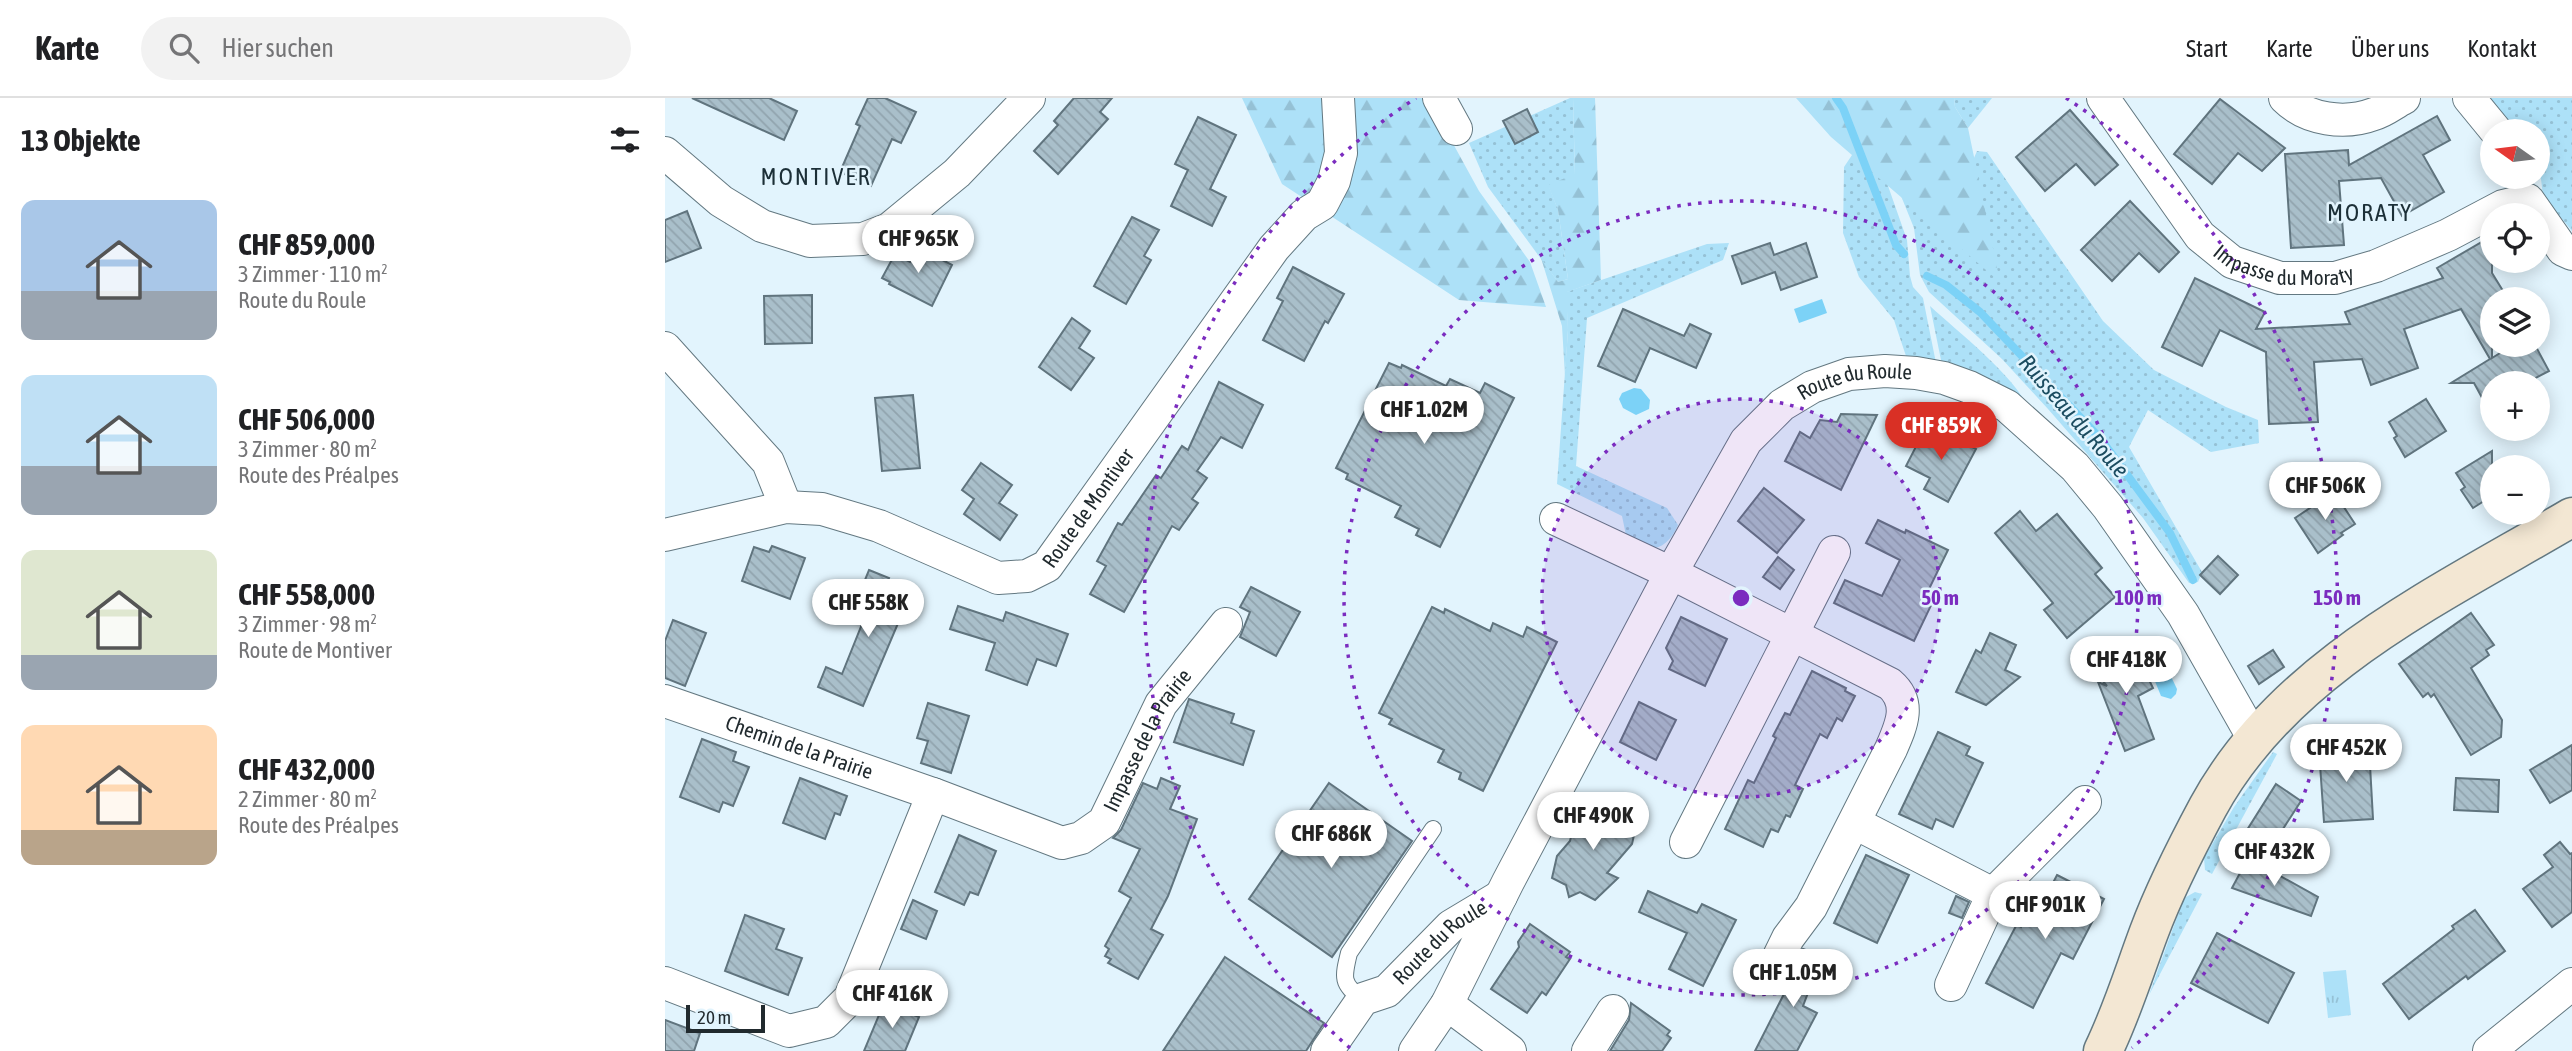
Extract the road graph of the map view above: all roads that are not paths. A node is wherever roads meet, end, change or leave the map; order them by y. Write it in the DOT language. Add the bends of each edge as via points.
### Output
graph roads {
  1 [pos="1029,98"];
  2 [pos="1338,98"];
  3 [pos="1439,98"];
  4 [pos="2103,98"];
  5 [pos="2285,98"];
  6 [pos="2404,98"];
  7 [pos="2469,98"];
  8 [pos="2486,119"];
  9 [pos="1456,129"];
  10 [pos="665,153"];
  11 [pos="2527,189"];
  12 [pos="2572,254"];
  13 [pos="665,348"];
  14 [pos="786,507"];
  15 [pos="2572,517"];
  16 [pos="1556,519"];
  17 [pos="665,535"];
  18 [pos="1834,552"];
  19 [pos="1671,573"];
  20 [pos="1226,624"];
  21 [pos="1791,635"];
  22 [pos="665,701"];
  23 [pos="2254,739"];
  24 [pos="933,794"];
  25 [pos="2085,802"];
  26 [pos="1855,823"];
  27 [pos="1433,829"];
  28 [pos="1686,842"];
  29 [pos="1062,844"];
  30 [pos="1993,894"];
  31 [pos="1501,896"];
  32 [pos="1769,977"];
  33 [pos="665,983"];
  34 [pos="2572,984"];
  35 [pos="1951,985"];
  36 [pos="1363,999"];
  37 [pos="1447,1004"];
  38 [pos="1613,1011"];
  39 [pos="1327,1051"];
  40 [pos="1415,1051"];
  41 [pos="1510,1051"];
  42 [pos="1588,1051"];
  43 [pos="2103,1051"];
  44 [pos="2489,1051"];
  1 -- 10 [label="street" via="957,173 889,229 863,239 810,241 762,226 721,201"];
  2 -- 14 [label="street, Route de Montiver" via="1341,153 1322,204 1304,215 1274,248 1047,566 1027,576 998,578 879,526 822,509"];
  3 -- 9 [label="street"];
  4 -- 11 [label="street, Impasse du Moraty" via="2200,236 2232,262 2280,278 2335,278 2376,266 2448,235"];
  5 -- 6 [label="street" via="2329,121 2373,115"];
  7 -- 8 [label="street"];
  11 -- 12 [label="street, Impasse du Moraty" via="2563,250"];
  13 -- 14 [label="street" via="768,462"];
  14 -- 17 [label="street, Route de Montiver"];
  15 -- 23 [label="main road" via="2393,621 2296,696"];
  16 -- 19 [label="street"];
  18 -- 21 [label="street"];
  19 -- 21 [label="street"];
  19 -- 23 [label="street, Route du Roule" via="1746,441 1782,405 1812,387 1849,374 1885,370 1944,378 2007,406 2075,467 2183,614"];
  19 -- 31 [label="street, Route du Roule"];
  20 -- 29 [label="street, Impasse de la Prairie" via="1161,704 1104,822 1081,838"];
  21 -- 26 [label="street" via="1900,693 1901,726"];
  21 -- 28 [label="street"];
  22 -- 24 [label="street, Chemin de la Prairie"];
  23 -- 43 [label="main road" via="2209,804 2172,877"];
  24 -- 29 [label="street, Chemin de la Prairie"];
  24 -- 33 [label="street" via="851,998 826,1022 789,1031"];
  25 -- 30 [label="street"];
  26 -- 30 [label="street"];
  26 -- 32 [label="street"];
  27 -- 36 [label="lane" via="1349,953 1344,975 1349,990"];
  30 -- 35 [label="street"];
  31 -- 36 [label="street, Route du Roule" via="1451,926 1387,991"];
  31 -- 37 [label="street, Route du Roule"];
  34 -- 44 [label="street"];
  36 -- 39 [label="street, Route du Roule"];
  37 -- 40 [label="street, Route du Roule"];
  37 -- 41 [label="street"];
  38 -- 42 [label="street"];
}
